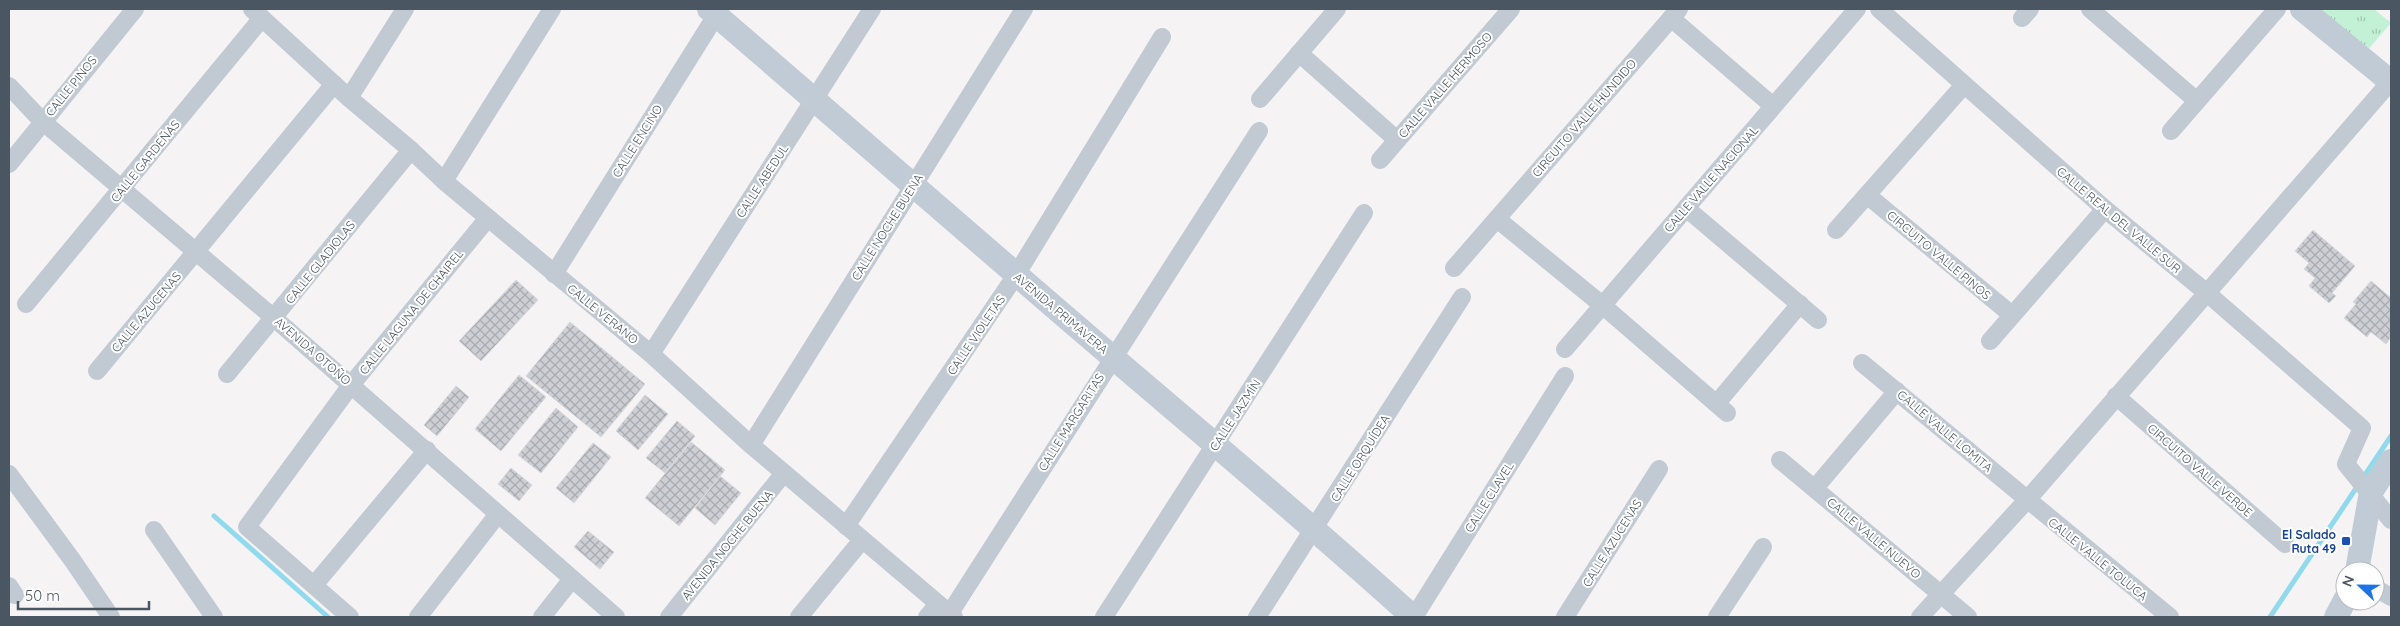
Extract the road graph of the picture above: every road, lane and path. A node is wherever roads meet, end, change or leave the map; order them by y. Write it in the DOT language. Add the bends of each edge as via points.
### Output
graph roads {
  1 [pos="134,9"];
  2 [pos="405,9"];
  3 [pos="552,9"];
  4 [pos="872,9"];
  5 [pos="1024,9"];
  6 [pos="1337,9"];
  7 [pos="1511,9"];
  8 [pos="1857,9"];
  9 [pos="1879,9"];
  10 [pos="2090,9"];
  11 [pos="2277,9"];
  12 [pos="2302,9"];
  13 [pos="715,11"];
  14 [pos="257,13"];
  15 [pos="1675,13"];
  16 [pos="1162,37"];
  17 [pos="1299,53"];
  18 [pos="2391,82"];
  19 [pos="334,84"];
  20 [pos="1964,85"];
  21 [pos="9,86"];
  22 [pos="349,98"];
  23 [pos="1260,98"];
  24 [pos="815,99"];
  25 [pos="2197,101"];
  26 [pos="1773,106"];
  27 [pos="42,121"];
  28 [pos="1258,131"];
  29 [pos="2171,131"];
  30 [pos="1397,140"];
  31 [pos="411,150"];
  32 [pos="1380,160"];
  33 [pos="9,164"];
  34 [pos="444,180"];
  35 [pos="914,184"];
  36 [pos="122,190"];
  37 [pos="1867,195"];
  38 [pos="1686,208"];
  39 [pos="2105,209"];
  40 [pos="1364,213"];
  41 [pos="488,218"];
  42 [pos="1497,219"];
  43 [pos="1836,230"];
  44 [pos="196,252"];
  45 [pos="1454,268"];
  46 [pos="554,274"];
  47 [pos="1016,275"];
  48 [pos="2207,293"];
  49 [pos="1462,297"];
  50 [pos="26,304"];
  51 [pos="1601,304"];
  52 [pos="1800,304"];
  53 [pos="2012,315"];
  54 [pos="274,318"];
  55 [pos="1818,320"];
  56 [pos="1990,341"];
  57 [pos="1565,349"];
  58 [pos="651,354"];
  59 [pos="1112,357"];
  60 [pos="1862,363"];
  61 [pos="97,371"];
  62 [pos="228,374"];
  63 [pos="1565,376"];
  64 [pos="351,385"];
  65 [pos="1897,392"];
  66 [pos="2116,396"];
  67 [pos="1216,444"];
  68 [pos="751,445"];
  69 [pos="427,450"];
  70 [pos="1780,460"];
  71 [pos="2391,461"];
  72 [pos="1659,469"];
  73 [pos="784,473"];
  74 [pos="9,474"];
  75 [pos="1815,488"];
  76 [pos="2371,492"];
  77 [pos="2027,500"];
  78 [pos="498,514"];
  79 [pos="2391,520"];
  80 [pos="846,526"];
  81 [pos="1315,528"];
  82 [pos="154,530"];
  83 [pos="862,540"];
  84 [pos="2285,544"];
  85 [pos="1764,547"];
  86 [pos="2359,561"];
  87 [pos="572,579"];
  88 [pos="314,584"];
  89 [pos="1941,594"];
  90 [pos="942,613"];
  91 [pos="111,617"];
  92 [pos="214,617"];
  93 [pos="350,617"];
  94 [pos="418,617"];
  95 [pos="542,617"];
  96 [pos="616,617"];
  97 [pos="669,617"];
  98 [pos="799,617"];
  99 [pos="1104,617"];
  100 [pos="1257,617"];
  101 [pos="1413,617"];
  102 [pos="1565,617"];
  103 [pos="1717,617"];
  104 [pos="1920,617"];
  105 [pos="1968,617"];
  106 [pos="2170,617"];
  1 -- 27 [label="street, CALLE PINOS"];
  2 -- 22 [label="street"];
  3 -- 34 [label="street"];
  4 -- 24 [label="street, CALLE ABEDUL"];
  5 -- 35 [label="street, CALLE NOCHE BUENA"];
  6 -- 17 [label="street"];
  7 -- 30 [label="street, CALLE VALLE HERMOSO"];
  8 -- 26 [label="street, CALLE VALLE NACIONAL"];
  9 -- 20 [label="street, CALLE REAL DEL VALLE SUR"];
  10 -- 25 [label="street"];
  11 -- 25 [label="street"];
  12 -- 18 [label="street"];
  13 -- 24 [label="street, AVENIDA PRIMAVERA"];
  13 -- 46 [label="street, CALLE ENCINO"];
  14 -- 19 [label="street, CALLE VERANO"];
  14 -- 36 [label="street, CALLE GARDEÑAS"];
  15 -- 26 [label="street, CIRCUITO VALLE HUNDIDO"];
  15 -- 42 [label="street, CIRCUITO VALLE HUNDIDO"];
  16 -- 47 [label="street, CALLE VIOLETAS"];
  17 -- 23 [label="street"];
  17 -- 30 [label="street"];
  18 -- 48 [label="street"];
  19 -- 22 [label="street, CALLE VERANO"];
  19 -- 44 [label="street, CALLE AZUCENAS"];
  20 -- 37 [label="street"];
  20 -- 39 [label="street, CALLE REAL DEL VALLE SUR"];
  21 -- 27 [label="street, AVENIDA OTOÑO"];
  22 -- 31 [label="street, CALLE VERANO"];
  24 -- 35 [label="street, AVENIDA PRIMAVERA"];
  24 -- 58 [label="street, CALLE ABEDUL"];
  25 -- 29 [label="street"];
  26 -- 38 [label="street, CALLE VALLE NACIONAL"];
  27 -- 33 [label="street, CALLE PINOS"];
  27 -- 36 [label="street, AVENIDA OTOÑO"];
  28 -- 59 [label="street, CALLE MARGARITAS"];
  30 -- 32 [label="street, CALLE VALLE HERMOSO"];
  31 -- 34 [label="street, CALLE VERANO"];
  31 -- 54 [label="street, CALLE GLADIOLAS"];
  34 -- 41 [label="street, CALLE VERANO"];
  35 -- 47 [label="street, AVENIDA PRIMAVERA"];
  35 -- 68 [label="street, CALLE NOCHE BUENA"];
  36 -- 44 [label="street, AVENIDA OTOÑO"];
  36 -- 50 [label="street, CALLE GARDEÑAS"];
  37 -- 43 [label="street"];
  37 -- 53 [label="street, CIRCUITO VALLE PINOS"];
  38 -- 51 [label="street, CALLE VALLE NACIONAL"];
  38 -- 52 [label="street"];
  39 -- 48 [label="street, CALLE REAL DEL VALLE SUR"];
  39 -- 53 [label="street"];
  40 -- 67 [label="street, CALLE JAZMÍN"];
  41 -- 46 [label="street, CALLE VERANO"];
  41 -- 64 [label="street, CALLE LAGUNA DE CHAIREL"];
  42 -- 45 [label="street, CIRCUITO VALLE HUNDIDO"];
  42 -- 51 [label="street"];
  44 -- 54 [label="street, AVENIDA OTOÑO"];
  44 -- 61 [label="street, CALLE AZUCENAS"];
  46 -- 58 [label="street, CALLE VERANO"];
  47 -- 59 [label="street, AVENIDA PRIMAVERA"];
  47 -- 80 [label="street, CALLE VIOLETAS"];
  48 -- 66 [label="street"];
  48 -- 76 [label="street, CALLE REAL DEL VALLE SUR" via="2362,428 2346,464"];
  49 -- 81 [label="street, CALLE ORQUÍDEA"];
  51 -- 52 [label="street" via="1722,408"];
  51 -- 57 [label="street, CALLE VALLE NACIONAL"];
  52 -- 55 [label="street"];
  53 -- 56 [label="street"];
  54 -- 62 [label="street, CALLE GLADIOLAS"];
  54 -- 64 [label="street, AVENIDA OTOÑO"];
  58 -- 68 [label="street, CALLE VERANO"];
  59 -- 67 [label="street, AVENIDA PRIMAVERA"];
  59 -- 90 [label="street, CALLE MARGARITAS"];
  60 -- 65 [label="street, CALLE VALLE LOMITA"];
  63 -- 101 [label="street, CALLE CLAVEL"];
  64 -- 69 [label="street, AVENIDA OTOÑO"];
  64 -- 88 [label="street, CALLE LAGUNA DE CHAIREL" via="247,527"];
  65 -- 75 [label="street"];
  65 -- 77 [label="street, CALLE VALLE LOMITA"];
  66 -- 77 [label="street"];
  66 -- 84 [label="street, CIRCUITO VALLE VERDE"];
  67 -- 81 [label="street, AVENIDA PRIMAVERA"];
  67 -- 99 [label="street, CALLE JAZMÍN"];
  68 -- 73 [label="street, CALLE VERANO"];
  69 -- 78 [label="street, AVENIDA OTOÑO"];
  69 -- 88 [label="street"];
  70 -- 75 [label="street, CALLE VALLE NUEVO"];
  71 -- 76 [label="street"];
  72 -- 102 [label="street, CALLE AZUCENAS"];
  73 -- 80 [label="street, CALLE VERANO"];
  73 -- 97 [label="street, AVENIDA NOCHE BUENA"];
  74 -- 91 [label="street"];
  75 -- 89 [label="street, CALLE VALLE NUEVO"];
  76 -- 79 [label="street"];
  76 -- 86 [label="street"];
  77 -- 89 [label="street"];
  77 -- 106 [label="street, CALLE VALLE TOLUCA"];
  78 -- 87 [label="street, AVENIDA OTOÑO"];
  78 -- 94 [label="street"];
  80 -- 83 [label="street, CALLE VERANO"];
  81 -- 100 [label="street, CALLE ORQUÍDEA"];
  81 -- 101 [label="street, AVENIDA PRIMAVERA"];
  82 -- 92 [label="street"];
  83 -- 90 [label="street, CALLE VERANO"];
  83 -- 98 [label="street"];
  85 -- 103 [label="street"];
  87 -- 95 [label="street"];
  87 -- 96 [label="street, AVENIDA OTOÑO"];
  88 -- 93 [label="street"];
  89 -- 104 [label="street"];
  89 -- 105 [label="street, CALLE VALLE NUEVO"];
}
